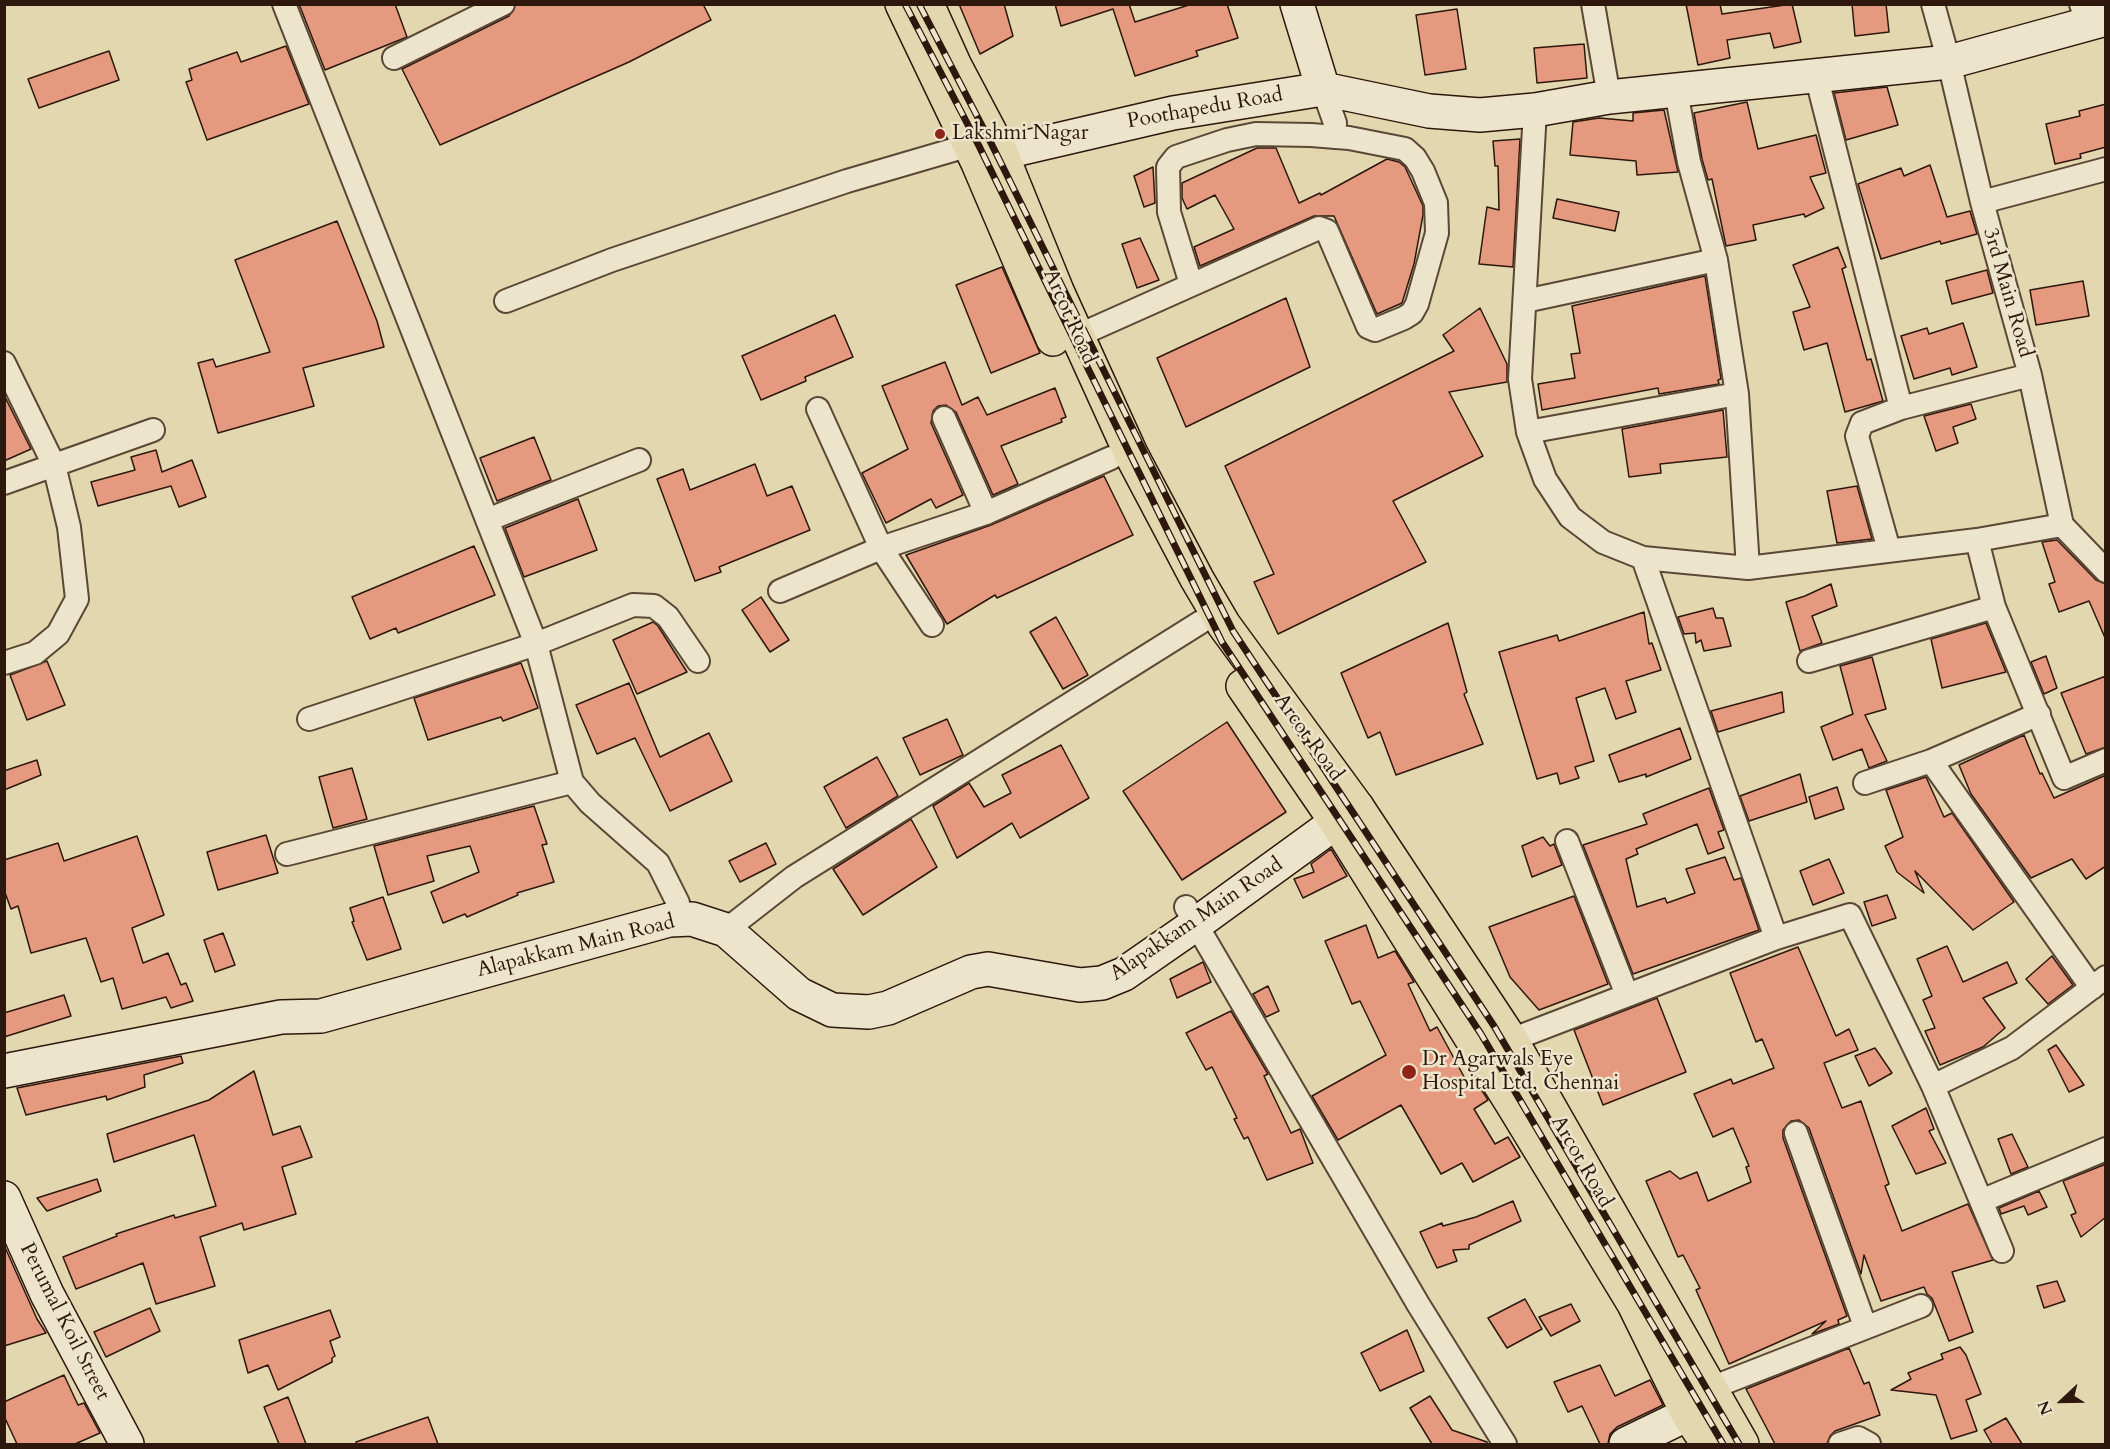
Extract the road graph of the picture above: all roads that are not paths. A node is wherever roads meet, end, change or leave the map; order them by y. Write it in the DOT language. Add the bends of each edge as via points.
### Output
graph roads {
  1 [pos="284,4"];
  2 [pos="503,4"];
  3 [pos="902,4"];
  4 [pos="927,4"];
  5 [pos="1297,4"];
  6 [pos="1593,4"];
  7 [pos="1933,4"];
  8 [pos="2091,15"];
  9 [pos="393,58"];
  10 [pos="1949,62"];
  11 [pos="1816,75"];
  12 [pos="1323,89"];
  13 [pos="1676,91"];
  14 [pos="1609,97"];
  15 [pos="1535,110"];
  16 [pos="1334,137"];
  17 [pos="970,145"];
  18 [pos="1001,153"];
  19 [pos="2106,169"];
  20 [pos="1982,202"];
  21 [pos="1716,260"];
  22 [pos="1191,284"];
  23 [pos="1525,301"];
  24 [pos="506,302"];
  25 [pos="1077,336"];
  26 [pos="4,363"];
  27 [pos="2030,375"];
  28 [pos="1737,394"];
  29 [pos="1901,408"];
  30 [pos="818,409"];
  31 [pos="944,418"];
  32 [pos="153,430"];
  33 [pos="1528,432"];
  34 [pos="1111,458"];
  35 [pos="639,460"];
  36 [pos="54,465"];
  37 [pos="4,483"];
  38 [pos="986,513"];
  39 [pos="488,520"];
  40 [pos="2062,525"];
  41 [pos="1977,540"];
  42 [pos="881,548"];
  43 [pos="1889,550"];
  44 [pos="1643,558"];
  45 [pos="1748,567"];
  46 [pos="2106,571"];
  47 [pos="780,591"];
  48 [pos="1994,607"];
  49 [pos="1200,622"];
  50 [pos="932,625"];
  51 [pos="536,644"];
  52 [pos="698,661"];
  53 [pos="1809,661"];
  54 [pos="4,663"];
  55 [pos="2039,714"];
  56 [pos="309,719"];
  57 [pos="2106,760"];
  58 [pos="1931,761"];
  59 [pos="572,782"];
  60 [pos="1865,783"];
  61 [pos="1341,807"];
  62 [pos="1567,841"];
  63 [pos="287,854"];
  64 [pos="680,911"];
  65 [pos="1191,916"];
  66 [pos="732,925"];
  67 [pos="1776,938"];
  68 [pos="2099,983"];
  69 [pos="1627,995"];
  70 [pos="1511,1040"];
  71 [pos="4,1071"];
  72 [pos="1933,1086"];
  73 [pos="1796,1133"];
  74 [pos="2106,1149"];
  75 [pos="4,1197"];
  76 [pos="1981,1201"];
  77 [pos="2002,1251"];
  78 [pos="1921,1305"];
  79 [pos="1865,1326"];
  80 [pos="1712,1388"];
  81 [pos="1688,1414"];
  82 [pos="127,1444"];
  83 [pos="1505,1444"];
  84 [pos="1626,1444"];
  85 [pos="1708,1444"];
  86 [pos="1742,1444"];
  87 [pos="1840,1444"];
  88 [pos="1869,1444"];
  1 -- 39 [label="street"];
  2 -- 9 [label="street"];
  3 -- 17 [label="main road, Arcot Road"];
  4 -- 18 [label="main road, Arcot Road"];
  5 -- 12 [label="street"];
  6 -- 14 [label="street"];
  7 -- 10 [label="street, 3rd Main Road"];
  8 -- 10 [label="street"];
  10 -- 11 [label="street"];
  10 -- 20 [label="street, 3rd Main Road"];
  11 -- 13 [label="street"];
  11 -- 29 [label="street"];
  12 -- 15 [label="street" via="1429,111 1480,115"];
  12 -- 16 [label="street" via="1335,123"];
  12 -- 18 [label="street, Poothapedu Road" via="1173,112"];
  13 -- 14 [label="street"];
  13 -- 21 [label="street" via="1689,162"];
  14 -- 15 [label="street"];
  15 -- 23 [label="street"];
  16 -- 22 [label="street" via="1256,134 1171,160 1169,212"];
  16 -- 22 [label="street" via="1404,149 1423,171 1436,203 1437,233 1412,313 1371,330 1324,228"];
  17 -- 24 [label="street" via="847,181 612,260"];
  17 -- 34 [label="main road, Arcot Road" via="1022,271"];
  18 -- 25 [label="main road, Arcot Road"];
  19 -- 20 [label="street"];
  20 -- 27 [label="street, 3rd Main Road"];
  21 -- 23 [label="street"];
  21 -- 28 [label="street"];
  22 -- 25 [label="street"];
  23 -- 33 [label="street" via="1520,379"];
  25 -- 61 [label="main road, Arcot Road" via="1131,454 1202,588"];
  26 -- 36 [label="street"];
  27 -- 29 [label="street"];
  27 -- 40 [label="street, 3rd Main Road"];
  28 -- 33 [label="street"];
  28 -- 45 [label="street"];
  29 -- 43 [label="street" via="1868,419 1857,436"];
  30 -- 42 [label="street"];
  31 -- 38 [label="street"];
  32 -- 36 [label="street"];
  33 -- 44 [label="street" via="1545,479 1570,517 1603,543"];
  34 -- 38 [label="street"];
  34 -- 49 [label="main road, Arcot Road"];
  35 -- 39 [label="street"];
  36 -- 37 [label="street"];
  36 -- 54 [label="street" via="69,527 77,598 58,634 35,653"];
  38 -- 42 [label="street"];
  39 -- 51 [label="street"];
  40 -- 41 [label="street"];
  40 -- 46 [label="street"];
  41 -- 43 [label="street"];
  41 -- 48 [label="street"];
  42 -- 47 [label="street"];
  42 -- 50 [label="street"];
  43 -- 45 [label="street"];
  44 -- 45 [label="street"];
  44 -- 67 [label="street"];
  48 -- 53 [label="street"];
  48 -- 55 [label="street"];
  49 -- 61 [label="main road, Arcot Road"];
  49 -- 66 [label="street" via="794,877"];
  51 -- 52 [label="street" via="633,605 654,606 668,616"];
  51 -- 56 [label="street"];
  51 -- 59 [label="street"];
  55 -- 57 [label="street" via="2064,778"];
  55 -- 58 [label="street"];
  58 -- 60 [label="street"];
  58 -- 68 [label="street"];
  59 -- 63 [label="street"];
  59 -- 64 [label="street" via="658,863"];
  61 -- 65 [label="street, Alapakkam Main Road"];
  61 -- 70 [label="main road, Arcot Road"];
  61 -- 81 [label="main road, Arcot Road" via="1634,1304"];
  62 -- 69 [label="street"];
  64 -- 66 [label="street, Alapakkam Main Road" via="707,922"];
  64 -- 71 [label="street, Alapakkam Main Road" via="650,923 321,1016 281,1017"];
  65 -- 66 [label="street, Alapakkam Main Road" via="1124,974 1102,983 1080,985 988,969 869,1012 832,1010 819,1005 788,985"];
  65 -- 83 [label="street" via="1418,1304"];
  67 -- 69 [label="street"];
  67 -- 72 [label="street" via="1850,915"];
  68 -- 72 [label="street" via="2012,1048"];
  69 -- 70 [label="street"];
  70 -- 80 [label="main road, Arcot Road"];
  72 -- 76 [label="street"];
  73 -- 79 [label="street"];
  74 -- 76 [label="street"];
  75 -- 82 [label="street, Perumal Koil Street" via="52,1303"];
  76 -- 77 [label="street"];
  78 -- 79 [label="street"];
  79 -- 80 [label="street"];
  80 -- 86 [label="main road, Arcot Road"];
  81 -- 84 [label="street"];
  81 -- 85 [label="main road, Arcot Road"];
  87 -- 88 [label="street" via="1858,1438"];
}
